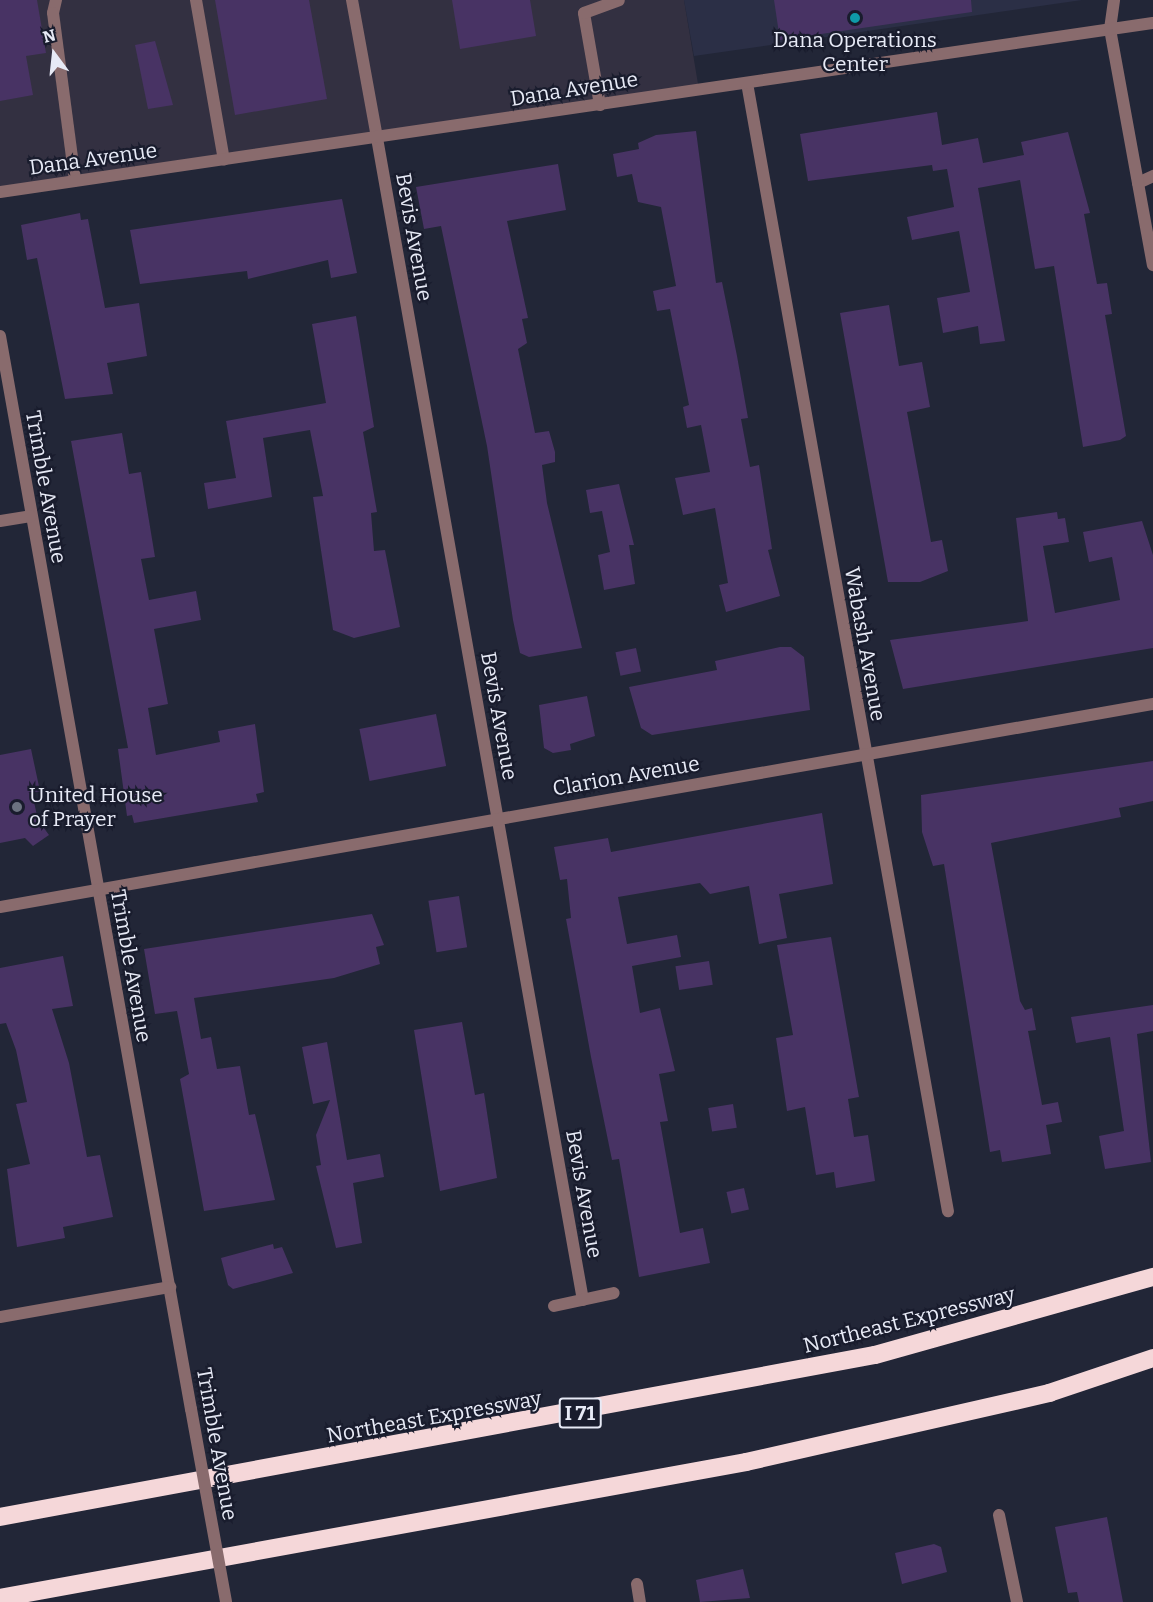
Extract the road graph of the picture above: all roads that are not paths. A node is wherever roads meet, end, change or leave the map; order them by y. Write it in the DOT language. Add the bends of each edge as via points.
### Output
graph roads {
  1 [pos="57,0"];
  2 [pos="196,0"];
  3 [pos="352,0"];
  4 [pos="619,0"];
  5 [pos="1114,0"];
  6 [pos="1153,23"];
  7 [pos="1110,29"];
  8 [pos="747,83"];
  9 [pos="600,105"];
  10 [pos="377,138"];
  11 [pos="224,160"];
  12 [pos="1153,176"];
  13 [pos="75,181"];
  14 [pos="1138,183"];
  15 [pos="0,192"];
  16 [pos="1153,266"];
  17 [pos="0,336"];
  18 [pos="31,516"];
  19 [pos="0,521"];
  20 [pos="1153,704"];
  21 [pos="865,754"];
  22 [pos="497,818"];
  23 [pos="97,889"];
  24 [pos="0,907"];
  25 [pos="948,1211"];
  26 [pos="1153,1277"];
  27 [pos="170,1287"];
  28 [pos="614,1293"];
  29 [pos="583,1300"];
  30 [pos="554,1306"];
  31 [pos="0,1317"];
  32 [pos="1153,1358"];
  33 [pos="999,1515"];
  34 [pos="0,1517"];
  35 [pos="637,1584"];
  36 [pos="0,1598"];
  37 [pos="226,1602"];
  38 [pos="640,1602"];
  39 [pos="1017,1602"];
  1 -- 13 [label="street" via="53,13"];
  2 -- 11 [label="street"];
  3 -- 10 [label="street, Bevis Avenue"];
  4 -- 9 [label="street" via="584,13"];
  5 -- 7 [label="street"];
  6 -- 7 [label="street, Dana Avenue"];
  7 -- 8 [label="street, Dana Avenue"];
  7 -- 14 [label="street"];
  8 -- 9 [label="street, Dana Avenue"];
  8 -- 21 [label="street, Wabash Avenue"];
  9 -- 10 [label="street, Dana Avenue"];
  10 -- 11 [label="street, Dana Avenue"];
  10 -- 22 [label="street, Bevis Avenue"];
  11 -- 13 [label="street, Dana Avenue"];
  12 -- 14 [label="street"];
  13 -- 15 [label="street, Dana Avenue"];
  14 -- 16 [label="street"];
  17 -- 18 [label="street, Trimble Avenue"];
  18 -- 19 [label="street"];
  18 -- 23 [label="street, Trimble Avenue"];
  20 -- 21 [label="street, Clarion Avenue"];
  21 -- 22 [label="street, Clarion Avenue"];
  21 -- 25 [label="street, Wabash Avenue"];
  22 -- 23 [label="street, Clarion Avenue"];
  22 -- 29 [label="street, Bevis Avenue"];
  23 -- 24 [label="street, Clarion Avenue"];
  23 -- 27 [label="street, Trimble Avenue"];
  26 -- 34 [label="highway, Northeast Expressway / I 71" via="875,1355"];
  27 -- 31 [label="street"];
  27 -- 37 [label="street, Trimble Avenue, bridge"];
  28 -- 29 [label="street"];
  29 -- 30 [label="street"];
  32 -- 36 [label="highway" via="1049,1393 746,1462"];
  33 -- 39 [label="street"];
  35 -- 38 [label="street"];
}
